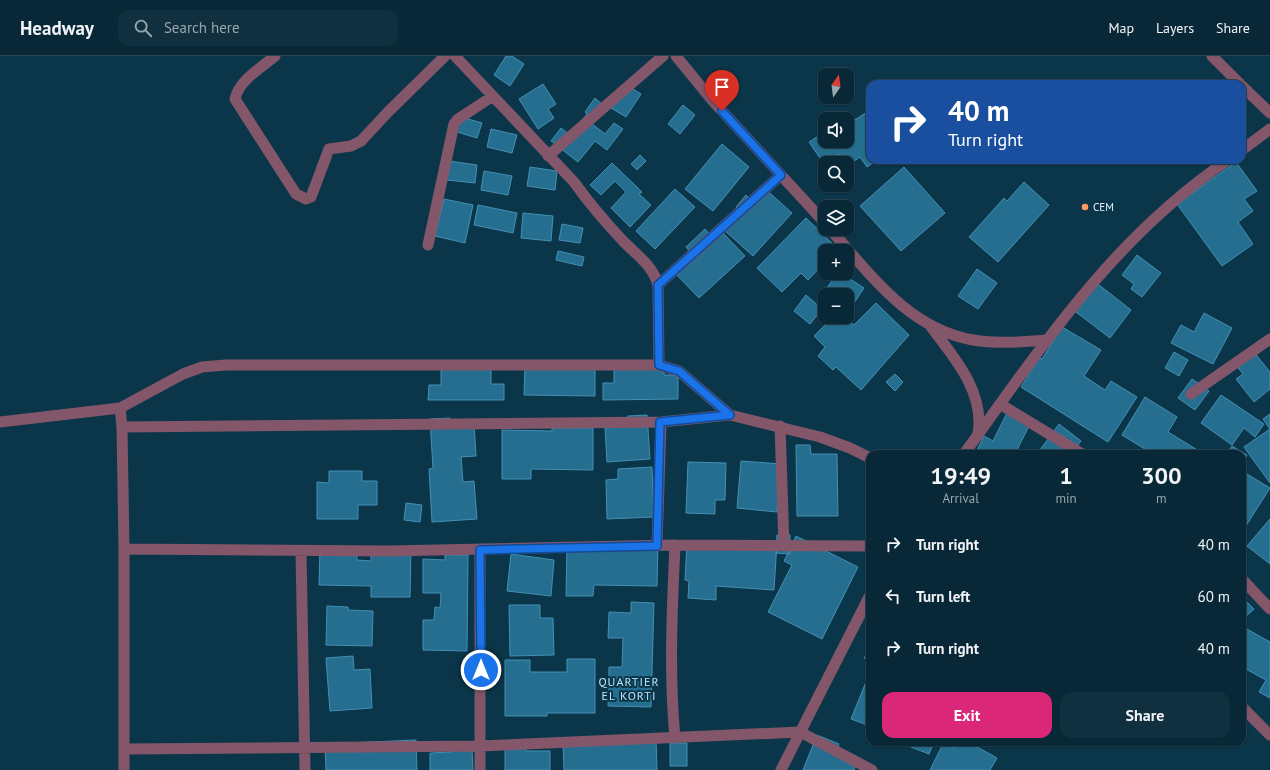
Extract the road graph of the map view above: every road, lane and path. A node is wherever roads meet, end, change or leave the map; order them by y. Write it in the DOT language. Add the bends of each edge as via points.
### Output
graph roads {
  1 [pos="275,56"];
  2 [pos="445,56"];
  3 [pos="456,56"];
  4 [pos="663,56"];
  5 [pos="676,56"];
  6 [pos="1212,56"];
  7 [pos="1236,80"];
  8 [pos="1246,90"];
  9 [pos="493,96"];
  10 [pos="1270,113"];
  11 [pos="1270,129"];
  12 [pos="1246,147"];
  13 [pos="548,156"];
  14 [pos="1222,164"];
  15 [pos="781,175"];
  16 [pos="818,215"];
  17 [pos="836,236"];
  18 [pos="428,245"];
  19 [pos="658,285"];
  20 [pos="931,326"];
  21 [pos="1270,339"];
  22 [pos="1046,340"];
  23 [pos="659,365"];
  24 [pos="1191,394"];
  25 [pos="1000,404"];
  26 [pos="120,408"];
  27 [pos="730,415"];
  28 [pos="0,422"];
  29 [pos="660,422"];
  30 [pos="780,426"];
  31 [pos="122,427"];
  32 [pos="978,434"];
  33 [pos="967,450"];
  34 [pos="1075,450"];
  35 [pos="866,456"];
  36 [pos="675,545"];
  37 [pos="657,546"];
  38 [pos="784,546"];
  39 [pos="866,546"];
  40 [pos="124,549"];
  41 [pos="480,550"];
  42 [pos="301,551"];
  43 [pos="1246,582"];
  44 [pos="866,603"];
  45 [pos="1270,609"];
  46 [pos="1246,711"];
  47 [pos="800,732"];
  48 [pos="1270,735"];
  49 [pos="675,738"];
  50 [pos="304,746"];
  51 [pos="480,746"];
  52 [pos="125,749"];
  53 [pos="124,770"];
  54 [pos="305,770"];
  55 [pos="480,770"];
  56 [pos="781,770"];
  57 [pos="872,770"];
  1 -- 2 [label="street" via="236,90 234,99 296,194 306,200 311,197 329,149 351,146 361,141"];
  3 -- 9 [label="street"];
  4 -- 13 [label="street"];
  5 -- 15 [label="street" via="712,100"];
  6 -- 7 [label="street"];
  8 -- 10 [label="street"];
  9 -- 13 [label="street"];
  9 -- 18 [label="street" via="454,124"];
  11 -- 12 [label="street"];
  13 -- 19 [label="street" via="574,182 624,242 649,266"];
  14 -- 22 [label="street" via="1198,180 1153,219 1079,298"];
  15 -- 16 [label="street"];
  15 -- 19 [label="street"];
  17 -- 20 [label="street" via="890,297"];
  19 -- 23 [label="street"];
  20 -- 22 [label="street" via="974,340"];
  20 -- 32 [label="street" via="960,368 978,403"];
  21 -- 24 [label="street"];
  22 -- 25 [label="street"];
  23 -- 26 [label="street" via="226,365 202,367 184,374"];
  23 -- 27 [label="street" via="679,371"];
  25 -- 32 [label="street"];
  25 -- 34 [label="street"];
  26 -- 28 [label="street"];
  26 -- 31 [label="street"];
  27 -- 29 [label="street"];
  27 -- 30 [label="street"];
  29 -- 31 [label="street"];
  29 -- 37 [label="street"];
  30 -- 35 [label="street" via="820,437"];
  30 -- 38 [label="street"];
  31 -- 40 [label="street"];
  32 -- 33 [label="street"];
  36 -- 37 [label="street"];
  36 -- 38 [label="street"];
  36 -- 49 [label="street" via="671,626"];
  37 -- 41 [label="street"];
  38 -- 39 [label="street"];
  40 -- 42 [label="street"];
  40 -- 52 [label="street"];
  41 -- 42 [label="street"];
  41 -- 51 [label="street"];
  42 -- 50 [label="street"];
  43 -- 45 [label="street"];
  44 -- 47 [label="street"];
  46 -- 48 [label="street"];
  47 -- 49 [label="street"];
  47 -- 56 [label="street"];
  47 -- 57 [label="street"];
  49 -- 51 [label="street"];
  50 -- 51 [label="street"];
  50 -- 52 [label="street"];
  50 -- 54 [label="street"];
  51 -- 55 [label="street"];
  52 -- 53 [label="street"];
}
